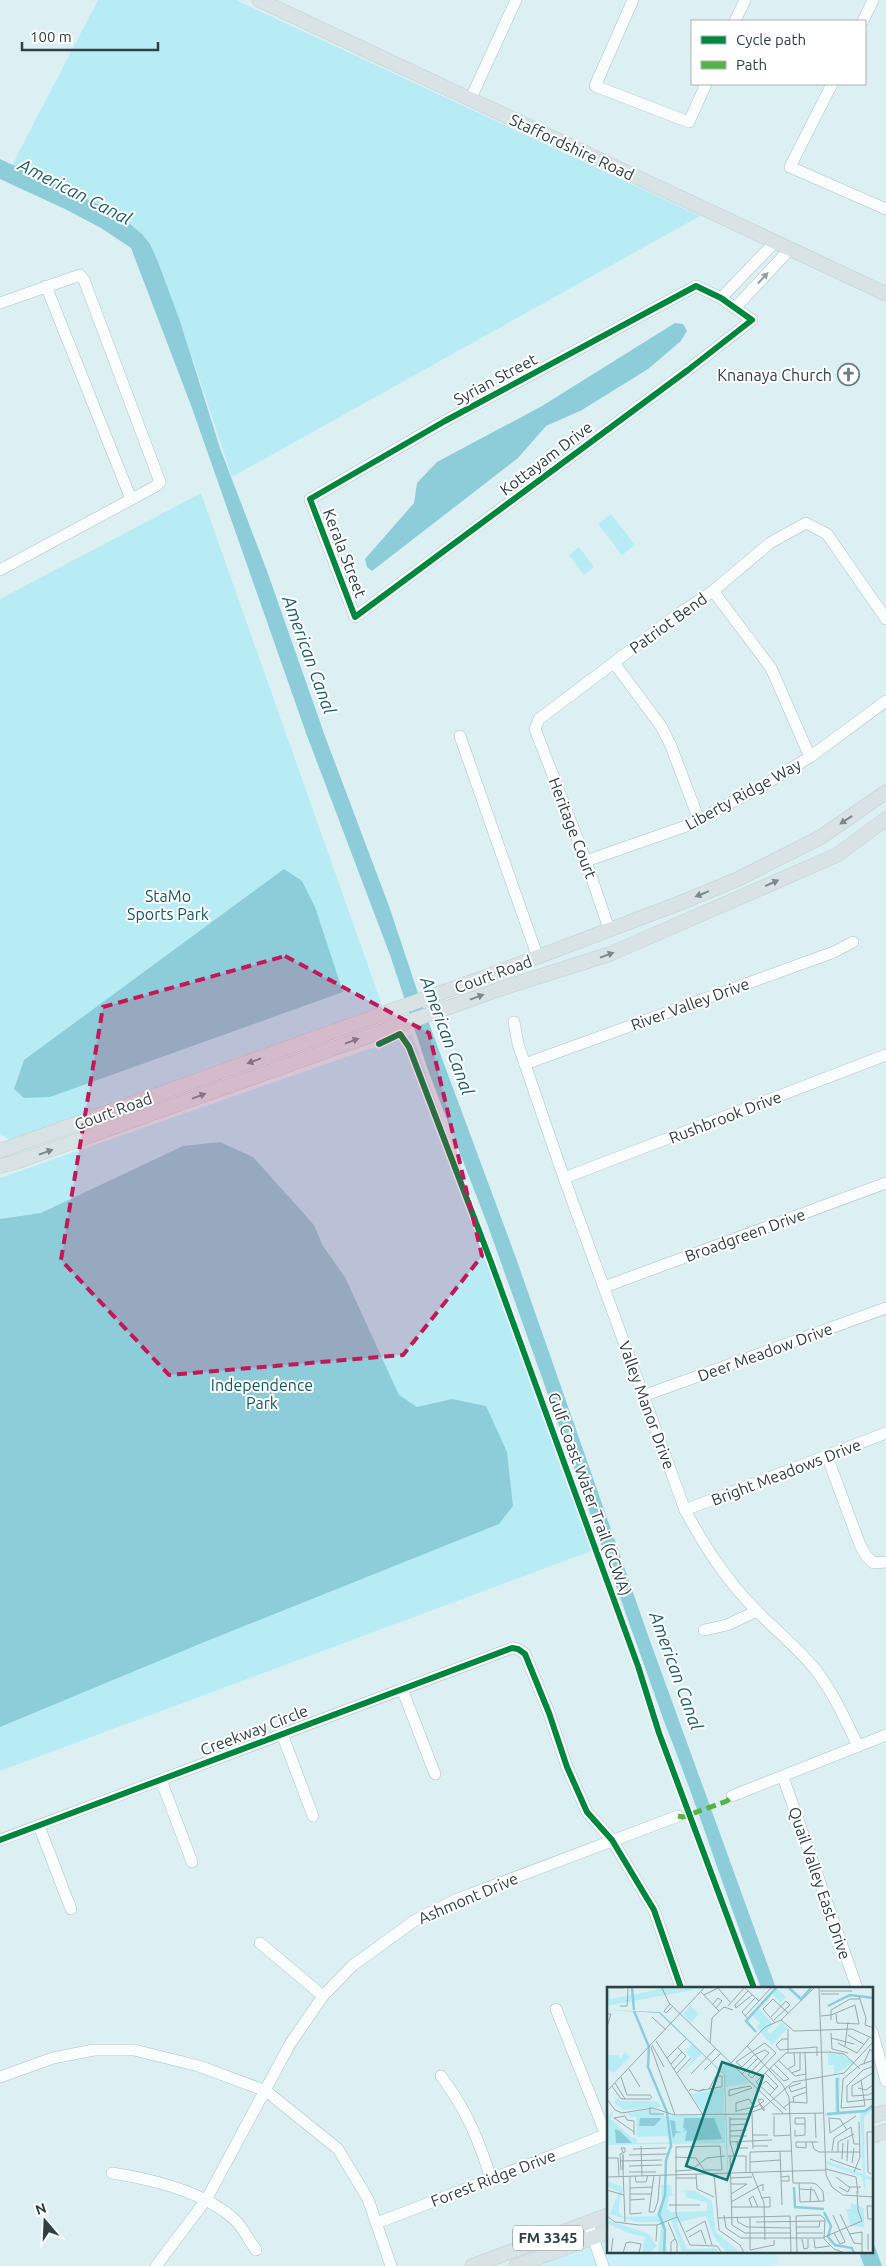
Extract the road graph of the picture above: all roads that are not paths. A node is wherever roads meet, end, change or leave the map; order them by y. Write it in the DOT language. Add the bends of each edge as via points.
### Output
graph roads {
  1 [pos="259,0"];
  2 [pos="516,0"];
  3 [pos="633,0"];
  4 [pos="745,0"];
  5 [pos="874,0"];
  6 [pos="735,20"];
  7 [pos="864,20"];
  8 [pos="706,85"];
  9 [pos="832,85"];
  10 [pos="470,100"];
  11 [pos="886,209"];
  12 [pos="775,242"];
  13 [pos="790,249"];
  14 [pos="46,286"];
  15 [pos="886,294"];
  16 [pos="722,298"];
  17 [pos="0,303"];
  18 [pos="736,307"];
  19 [pos="131,499"];
  20 [pos="310,500"];
  21 [pos="0,570"];
  22 [pos="713,591"];
  23 [pos="355,617"];
  24 [pos="886,619"];
  25 [pos="614,663"];
  26 [pos="886,702"];
  27 [pos="535,729"];
  28 [pos="460,736"];
  29 [pos="810,757"];
  30 [pos="886,792"];
  31 [pos="886,819"];
  32 [pos="699,820"];
  33 [pos="586,861"];
  34 [pos="609,929"];
  35 [pos="853,942"];
  36 [pos="538,958"];
  37 [pos="370,1019"];
  38 [pos="514,1022"];
  39 [pos="376,1033"];
  40 [pos="284,1050"];
  41 [pos="886,1055"];
  42 [pos="289,1064"];
  43 [pos="525,1064"];
  44 [pos="0,1151"];
  45 [pos="0,1166"];
  46 [pos="564,1178"];
  47 [pos="886,1183"];
  48 [pos="604,1287"];
  49 [pos="886,1308"];
  50 [pos="643,1396"];
  51 [pos="886,1433"];
  52 [pos="827,1456"];
  53 [pos="685,1510"];
  54 [pos="886,1562"];
  55 [pos="756,1611"];
  56 [pos="704,1630"];
  57 [pos="402,1690"];
  58 [pos="282,1734"];
  59 [pos="886,1735"];
  60 [pos="858,1746"];
  61 [pos="435,1774"];
  62 [pos="783,1777"];
  63 [pos="161,1780"];
  64 [pos="732,1796"];
  65 [pos="313,1816"];
  66 [pos="678,1816"];
  67 [pos="39,1826"];
  68 [pos="0,1840"];
  69 [pos="612,1840"];
  70 [pos="192,1862"];
  71 [pos="71,1909"];
  72 [pos="260,1944"];
  73 [pos="681,1987"];
  74 [pos="857,1987"];
  75 [pos="323,1996"];
  76 [pos="556,2009"];
  77 [pos="874,2038"];
  78 [pos="877,2046"];
  79 [pos="886,2062"];
  80 [pos="441,2076"];
  81 [pos="0,2077"];
  82 [pos="886,2081"];
  83 [pos="266,2091"];
  84 [pos="886,2131"];
  85 [pos="607,2134"];
  86 [pos="874,2135"];
  87 [pos="112,2173"];
  88 [pos="491,2179"];
  89 [pos="206,2200"];
  90 [pos="607,2216"];
  91 [pos="378,2223"];
  92 [pos="588,2223"];
  93 [pos="607,2232"];
  94 [pos="593,2238"];
  95 [pos="256,2250"];
  96 [pos="156,2266"];
  97 [pos="391,2266"];
  98 [pos="472,2266"];
  99 [pos="516,2266"];
  100 [pos="603,2266"];
  1 -- 10 [label="main road, Staffordshire Road"];
  2 -- 10 [label="street"];
  3 -- 8 [label="street" via="594,86 689,122"];
  4 -- 6 [label="street"];
  5 -- 7 [label="street"];
  9 -- 11 [label="street" via="790,168"];
  10 -- 12 [label="main road, Staffordshire Road"];
  12 -- 13 [label="main road, Staffordshire Road"];
  12 -- 16 [label="street"];
  13 -- 15 [label="main road, Staffordshire Road"];
  18 -- 13 [label="street, one-way"];
  14 -- 17 [label="street"];
  14 -- 19 [label="street"];
  14 -- 19 [label="street" via="75,275 84,280 159,477 160,482 156,486"];
  16 -- 18 [label="street"];
  16 -- 20 [label="street, Syrian Street" via="696,286 445,421"];
  18 -- 23 [label="street, Kottayam Drive" via="752,320"];
  19 -- 21 [label="street"];
  20 -- 23 [label="street, Kerala Street"];
  22 -- 24 [label="street, Patriot Bend" via="770,543 806,522 826,534"];
  22 -- 25 [label="street, Patriot Bend"];
  22 -- 29 [label="street" via="771,668"];
  25 -- 27 [label="street, Patriot Bend" via="539,719"];
  25 -- 32 [label="street" via="672,746"];
  26 -- 29 [label="street, Liberty Ridge Way"];
  27 -- 33 [label="street, Heritage Court"];
  28 -- 36 [label="street"];
  29 -- 32 [label="street, Liberty Ridge Way"];
  30 -- 34 [label="main road, Court Road, one-way" via="821,837 776,861 680,903"];
  39 -- 31 [label="main road, Court Road, one-way" via="610,954 837,855"];
  32 -- 33 [label="street, Liberty Ridge Way"];
  33 -- 34 [label="street, Heritage Court"];
  34 -- 36 [label="main road, Court Road"];
  35 -- 43 [label="street, River Valley Drive" via="834,952"];
  36 -- 37 [label="main road, Court Road"];
  37 -- 39 [label="main road"];
  37 -- 40 [label="main road, Court Road"];
  38 -- 43 [label="street, Valley Manor Drive"];
  42 -- 39 [label="main road, Court Road, one-way"];
  40 -- 42 [label="main road"];
  40 -- 44 [label="main road, Court Road, one-way"];
  41 -- 46 [label="street, Rushbrook Drive"];
  45 -- 42 [label="main road, Court Road, one-way"];
  43 -- 46 [label="street, Valley Manor Drive"];
  46 -- 48 [label="street, Valley Manor Drive"];
  47 -- 48 [label="street, Broadgreen Drive"];
  48 -- 50 [label="street, Valley Manor Drive"];
  49 -- 50 [label="street, Deer Meadow Drive"];
  50 -- 53 [label="street, Valley Manor Drive"];
  51 -- 52 [label="street, Bright Meadows Drive"];
  52 -- 53 [label="street, Bright Meadows Drive"];
  52 -- 54 [label="street" via="866,1556 874,1563"];
  53 -- 55 [label="street, Valley Manor Drive" via="704,1546"];
  55 -- 56 [label="street" via="728,1625"];
  55 -- 60 [label="street, Valley Manor Drive" via="815,1669 837,1701"];
  57 -- 58 [label="street, Creekway Circle"];
  57 -- 61 [label="street"];
  57 -- 69 [label="street, Creekway Circle" via="512,1648 518,1649 525,1654 550,1713 567,1768 587,1812"];
  58 -- 63 [label="street, Creekway Circle"];
  58 -- 65 [label="street"];
  59 -- 60 [label="street"];
  60 -- 62 [label="street"];
  62 -- 64 [label="street"];
  62 -- 74 [label="street, Quail Valley East Drive"];
  63 -- 67 [label="street, Creekway Circle"];
  63 -- 70 [label="street"];
  66 -- 69 [label="street, Ashmont Drive"];
  67 -- 68 [label="street, Creekway Circle"];
  67 -- 71 [label="street"];
  69 -- 73 [label="street" via="654,1910"];
  69 -- 75 [label="street, Ashmont Drive" via="455,1900 414,1921 381,1942"];
  72 -- 75 [label="street"];
  75 -- 83 [label="street, Ashmont Drive" via="290,2044"];
  76 -- 85 [label="street"];
  77 -- 78 [label="street"];
  78 -- 79 [label="street"];
  78 -- 82 [label="street"];
  80 -- 88 [label="street" via="459,2101 479,2140"];
  81 -- 83 [label="street" via="53,2058 94,2050 134,2050 200,2066"];
  83 -- 89 [label="street, Ashmont Drive"];
  83 -- 91 [label="street" via="338,2149 368,2199"];
  84 -- 86 [label="main road"];
  85 -- 88 [label="street, Forest Ridge Drive"];
  87 -- 89 [label="street"];
  88 -- 91 [label="street, Forest Ridge Drive"];
  89 -- 95 [label="street" via="235,2219"];
  89 -- 96 [label="street, Ashmont Drive"];
  90 -- 92 [label="main road, FM 3345"];
  91 -- 97 [label="street"];
  92 -- 94 [label="street"];
  92 -- 98 [label="main road, FM 3345"];
  93 -- 94 [label="main road, FM 3345"];
  94 -- 99 [label="main road, FM 3345"];
  94 -- 100 [label="street"];
}
